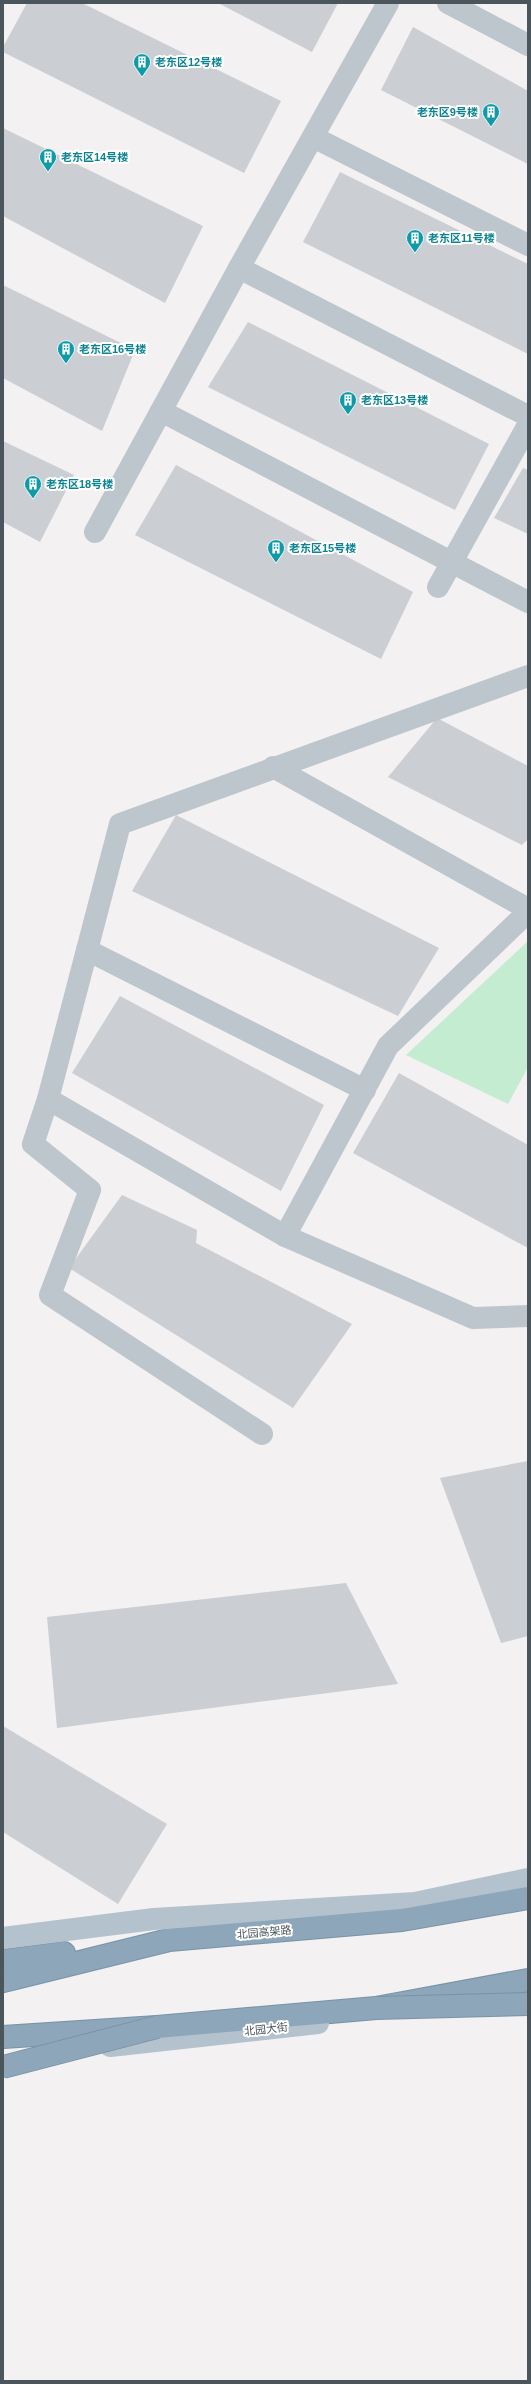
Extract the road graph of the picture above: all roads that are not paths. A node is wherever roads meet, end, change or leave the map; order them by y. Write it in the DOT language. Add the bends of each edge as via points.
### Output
graph roads {
  1 [pos="388,3"];
  2 [pos="448,3"];
  3 [pos="528,45"];
  4 [pos="313,137"];
  5 [pos="528,245"];
  6 [pos="239,268"];
  7 [pos="161,411"];
  8 [pos="528,416"];
  9 [pos="528,425"];
  10 [pos="95,532"];
  11 [pos="452,562"];
  12 [pos="438,587"];
  13 [pos="528,602"];
  14 [pos="528,676"];
  15 [pos="273,767"];
  16 [pos="528,911"];
  17 [pos="87,950"];
  18 [pos="365,1090"];
  19 [pos="48,1099"];
  20 [pos="285,1236"];
  21 [pos="528,1316"];
  22 [pos="262,1434"];
  23 [pos="528,1879"];
  24 [pos="528,1898"];
  25 [pos="3,1938"];
  26 [pos="169,1940"];
  27 [pos="3,1961"];
  28 [pos="528,1980"];
  29 [pos="3,1981"];
  30 [pos="528,1987"];
  31 [pos="528,2004"];
  32 [pos="376,2008"];
  33 [pos="157,2027"];
  34 [pos="3,2037"];
  35 [pos="3,2058"];
  36 [pos="3,2067"];
  1 -- 4 [label="street"];
  2 -- 3 [label="street"];
  4 -- 5 [label="street"];
  4 -- 6 [label="street"];
  6 -- 7 [label="street"];
  6 -- 8 [label="street"];
  7 -- 10 [label="street"];
  7 -- 11 [label="street"];
  9 -- 11 [label="street"];
  11 -- 12 [label="street"];
  11 -- 13 [label="street"];
  14 -- 15 [label="street"];
  15 -- 16 [label="street"];
  15 -- 17 [label="street" via="120,824"];
  16 -- 18 [label="street" via="388,1046"];
  17 -- 18 [label="street"];
  17 -- 19 [label="street"];
  18 -- 20 [label="street"];
  19 -- 20 [label="street"];
  19 -- 22 [label="street" via="33,1144 90,1190 50,1295"];
  20 -- 21 [label="street" via="473,1318"];
  23 -- 25 [label="main road" via="415,1903 154,1919"];
  24 -- 26 [label="highway, 北园高架路" via="402,1920"];
  26 -- 27 [label="highway"];
  26 -- 29 [label="highway, 北园高架路"];
  28 -- 32 [label="highway, bridge"];
  30 -- 35 [label="main road, 北园大街" via="310,2024"];
  31 -- 32 [label="highway, bridge"];
  32 -- 33 [label="highway"];
  33 -- 34 [label="highway, bridge"];
  33 -- 36 [label="highway, bridge"];
}
